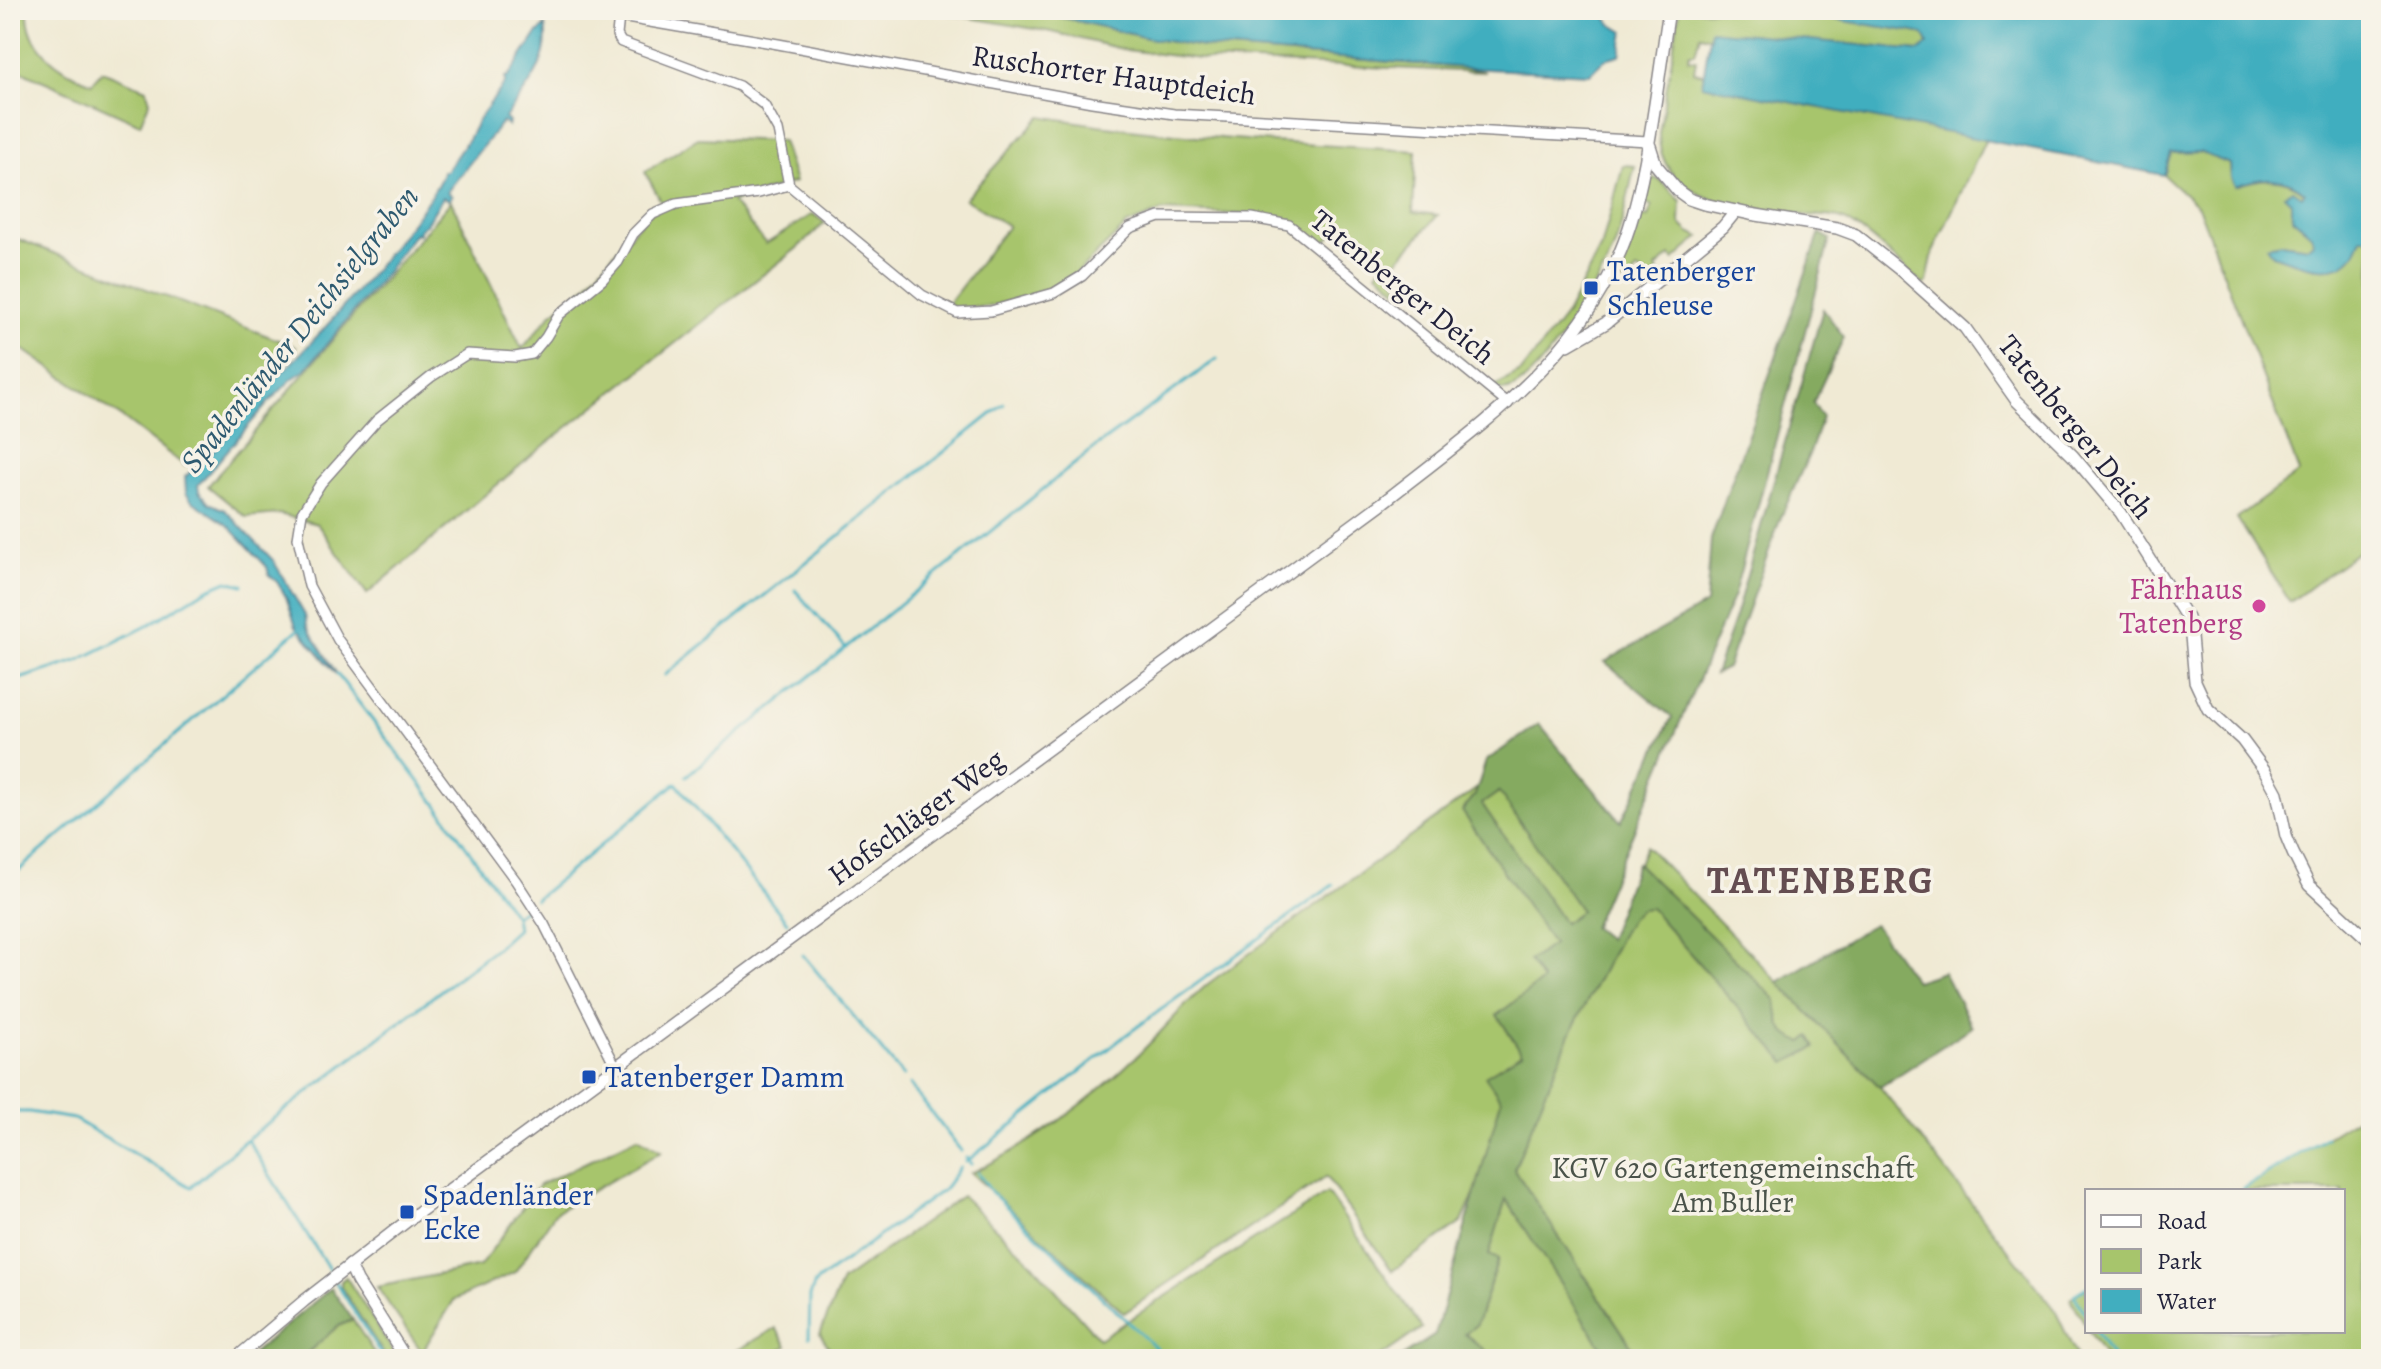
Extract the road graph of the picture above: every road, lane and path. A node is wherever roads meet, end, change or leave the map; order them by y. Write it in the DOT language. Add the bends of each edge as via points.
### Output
graph roads {
  1 [pos="580,10"];
  2 [pos="1669,10"];
  3 [pos="619,16"];
  4 [pos="1648,141"];
  5 [pos="789,185"];
  6 [pos="1736,211"];
  7 [pos="1563,348"];
  8 [pos="1508,404"];
  9 [pos="2371,942"];
  10 [pos="616,1067"];
  11 [pos="345,1269"];
  12 [pos="235,1359"];
  13 [pos="406,1359"];
  1 -- 3 [label="street, Ruschorter Hauptdeich"];
  2 -- 4 [label="street"];
  3 -- 4 [label="street, Ruschorter Hauptdeich" via="1174,114"];
  3 -- 5 [label="street" via="621,42 739,86 764,105 778,130"];
  4 -- 6 [label="street, Tatenberger Deich" via="1656,165 1678,191"];
  4 -- 7 [label="street" via="1620,253 1585,320"];
  5 -- 8 [label="street, Tatenberger Deich" via="922,295 957,313 991,311 1054,293 1082,276 1130,228 1160,217 1252,218 1289,225"];
  5 -- 10 [label="street" via="676,204 653,214 602,280 559,315 532,354 467,354 431,377 377,420 321,483 302,513 298,538 309,586 338,640 530,902"];
  6 -- 7 [label="street" via="1606,323"];
  6 -- 9 [label="street, Tatenberger Deich" via="1822,224 1856,235 1965,328 2016,400 2121,513 2187,618 2195,681 2208,709 2250,749 2277,793 2286,836 2309,885"];
  7 -- 8 [label="street, Hofschläger Weg"];
  8 -- 10 [label="street, Hofschläger Weg" via="1381,504"];
  10 -- 11 [label="street, Hofschläger Weg"];
  11 -- 12 [label="street, Hofschläger Weg"];
  11 -- 13 [label="street"];
}
